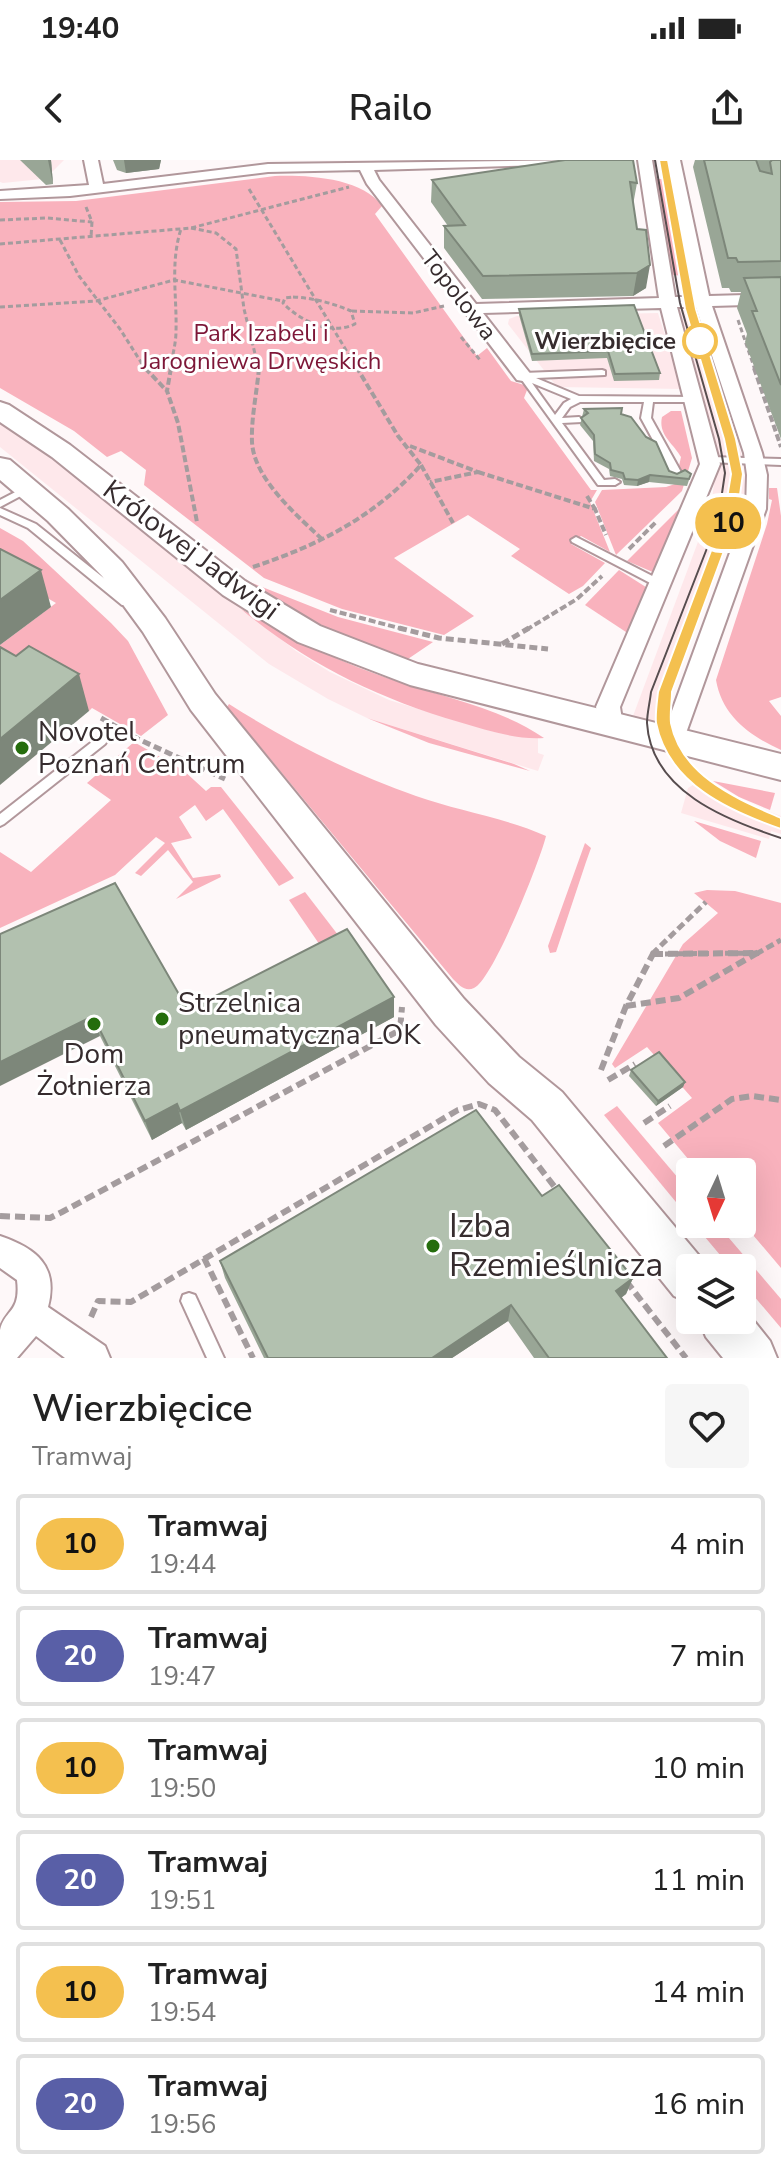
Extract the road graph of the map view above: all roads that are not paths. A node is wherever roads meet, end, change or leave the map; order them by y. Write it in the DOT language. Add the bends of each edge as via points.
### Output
graph roads {
  1 [pos="91,160"];
  2 [pos="581,160"];
  3 [pos="645,160"];
  4 [pos="652,160"];
  5 [pos="673,160"];
  6 [pos="692,161"];
  7 [pos="312,164"];
  8 [pos="366,168"];
  9 [pos="97,189"];
  10 [pos="0,195"];
  11 [pos="781,299"];
  12 [pos="668,303"];
  13 [pos="702,303"];
  14 [pos="469,309"];
  15 [pos="602,373"];
  16 [pos="523,376"];
  17 [pos="578,399"];
  18 [pos="695,399"];
  19 [pos="649,400"];
  20 [pos="0,410"];
  21 [pos="579,420"];
  22 [pos="555,421"];
  23 [pos="47,442"];
  24 [pos="670,460"];
  25 [pos="710,460"];
  26 [pos="659,461"];
  27 [pos="755,462"];
  28 [pos="781,462"];
  29 [pos="2,467"];
  30 [pos="606,468"];
  31 [pos="592,470"];
  32 [pos="674,475"];
  33 [pos="615,482"];
  34 [pos="27,489"];
  35 [pos="0,504"];
  36 [pos="0,511"];
  37 [pos="576,540"];
  38 [pos="660,584"];
  39 [pos="154,625"];
  40 [pos="611,726"];
  41 [pos="101,741"];
  42 [pos="673,741"];
  43 [pos="781,767"];
  44 [pos="0,821"];
  45 [pos="0,1252"];
  46 [pos="676,1263"];
  47 [pos="189,1301"];
  48 [pos="31,1316"];
  49 [pos="0,1350"];
  50 [pos="84,1351"];
  51 [pos="216,1358"];
  1 -- 9 [label="street"];
  2 -- 8 [label="street"];
  3 -- 12 [label="street"];
  4 -- 5 [label="street"];
  5 -- 6 [label="street"];
  5 -- 13 [label="street"];
  7 -- 8 [label="street"];
  7 -- 9 [label="street"];
  8 -- 14 [label="street, Topolowa"];
  9 -- 10 [label="street"];
  11 -- 13 [label="street"];
  12 -- 13 [label="street"];
  12 -- 14 [label="street"];
  12 -- 18 [label="street"];
  13 -- 27 [label="street"];
  14 -- 16 [label="street, Topolowa"];
  15 -- 16 [label="lane"];
  16 -- 17 [label="lane"];
  16 -- 22 [label="lane, Topolowa"];
  17 -- 19 [label="lane"];
  17 -- 22 [label="lane"];
  18 -- 19 [label="lane"];
  18 -- 25 [label="street"];
  19 -- 24 [label="lane" via="641,418"];
  20 -- 23 [label="street, Królowej Jadwigi"];
  21 -- 22 [label="lane"];
  22 -- 31 [label="lane, Topolowa"];
  23 -- 29 [label="street"];
  23 -- 40 [label="street, Królowej Jadwigi" via="226,582 309,634 410,674"];
  24 -- 26 [label="lane"];
  24 -- 32 [label="lane"];
  25 -- 27 [label="lane"];
  25 -- 38 [label="street"];
  27 -- 28 [label="lane"];
  27 -- 42 [label="street" via="755,517"];
  29 -- 34 [label="street, Królowej Jadwigi"];
  30 -- 31 [label="lane"];
  31 -- 33 [label="lane" via="601,483"];
  34 -- 35 [label="lane"];
  34 -- 39 [label="street, Królowej Jadwigi" via="112,569"];
  36 -- 39 [label="lane" via="32,526"];
  37 -- 38 [label="lane"];
  38 -- 40 [label="street" via="608,707"];
  39 -- 46 [label="street, Królowej Jadwigi" via="215,718 450,1012 504,1070 547,1106"];
  40 -- 42 [label="street, Królowej Jadwigi"];
  41 -- 44 [label="lane"];
  42 -- 43 [label="street, Królowej Jadwigi"];
  45 -- 48 [label="street" via="19,1259 33,1277"];
  47 -- 51 [label="lane"];
  48 -- 49 [label="street"];
  48 -- 50 [label="street"];
}
